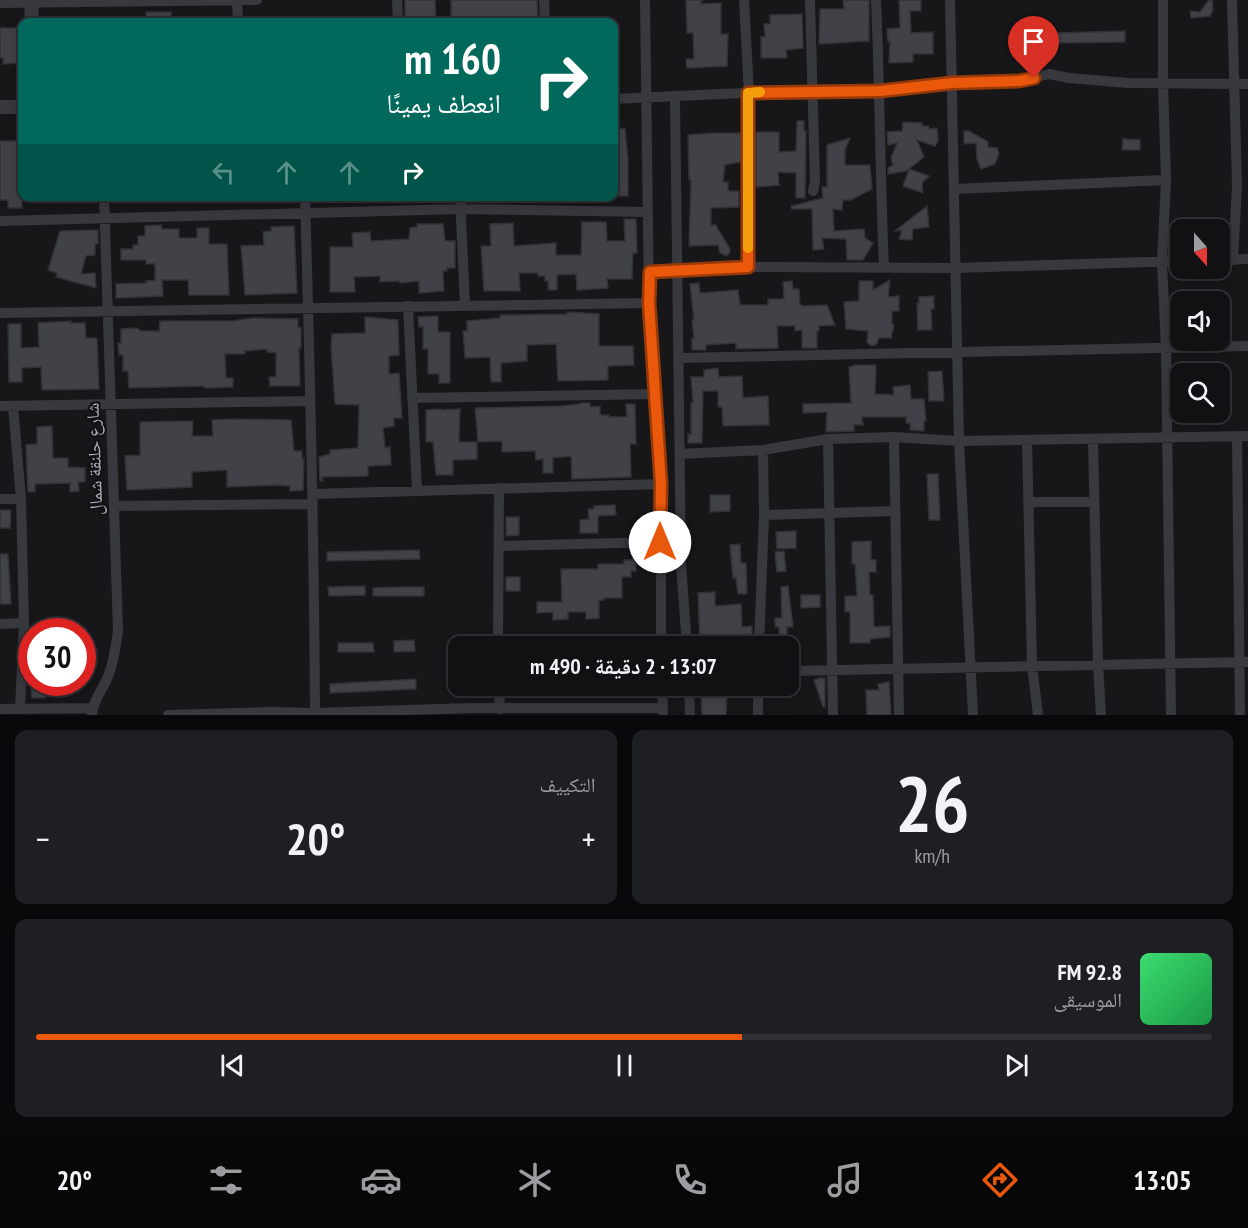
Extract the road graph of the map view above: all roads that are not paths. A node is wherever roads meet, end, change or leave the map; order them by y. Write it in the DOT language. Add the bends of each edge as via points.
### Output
graph roads {
  1 [pos="237,0"];
  2 [pos="257,0"];
  3 [pos="397,0"];
  4 [pos="544,0"];
  5 [pos="645,0"];
  6 [pos="744,0"];
  7 [pos="810,0"];
  8 [pos="876,0"];
  9 [pos="950,0"];
  10 [pos="1163,0"];
  11 [pos="1233,0"];
  12 [pos="31,2"];
  13 [pos="0,3"];
  14 [pos="32,18"];
  15 [pos="238,18"];
  16 [pos="398,18"];
  17 [pos="546,18"];
  18 [pos="952,83"];
  19 [pos="1163,84"];
  20 [pos="1235,84"];
  21 [pos="1248,84"];
  22 [pos="880,91"];
  23 [pos="748,93"];
  24 [pos="814,93"];
  25 [pos="675,97"];
  26 [pos="618,99"];
  27 [pos="645,99"];
  28 [pos="0,107"];
  29 [pos="18,107"];
  30 [pos="1166,180"];
  31 [pos="1243,187"];
  32 [pos="955,189"];
  33 [pos="813,191"];
  34 [pos="104,201"];
  35 [pos="305,201"];
  36 [pos="460,201"];
  37 [pos="461,209"];
  38 [pos="647,212"];
  39 [pos="305,213"];
  40 [pos="105,219"];
  41 [pos="0,221"];
  42 [pos="1248,259"];
  43 [pos="1233,260"];
  44 [pos="1162,262"];
  45 [pos="1170,262"];
  46 [pos="748,267"];
  47 [pos="884,267"];
  48 [pos="956,268"];
  49 [pos="677,269"];
  50 [pos="650,272"];
  51 [pos="649,303"];
  52 [pos="465,305"];
  53 [pos="408,306"];
  54 [pos="307,307"];
  55 [pos="108,310"];
  56 [pos="0,313"];
  57 [pos="1248,346"];
  58 [pos="1166,348"];
  59 [pos="958,352"];
  60 [pos="679,358"];
  61 [pos="656,394"];
  62 [pos="412,398"];
  63 [pos="309,401"];
  64 [pos="110,404"];
  65 [pos="0,406"];
  66 [pos="13,406"];
  67 [pos="1243,436"];
  68 [pos="894,437"];
  69 [pos="1167,437"];
  70 [pos="828,439"];
  71 [pos="1093,439"];
  72 [pos="1028,440"];
  73 [pos="959,441"];
  74 [pos="763,450"];
  75 [pos="680,454"];
  76 [pos="661,484"];
  77 [pos="499,488"];
  78 [pos="417,491"];
  79 [pos="0,499"];
  80 [pos="21,499"];
  81 [pos="313,499"];
  82 [pos="1029,502"];
  83 [pos="1094,502"];
  84 [pos="114,506"];
  85 [pos="895,511"];
  86 [pos="1243,512"];
  87 [pos="829,513"];
  88 [pos="764,515"];
  89 [pos="660,542"];
  90 [pos="499,546"];
  91 [pos="24,618"];
  92 [pos="18,623"];
  93 [pos="0,624"];
  94 [pos="498,636"];
  95 [pos="661,636"];
  96 [pos="686,636"];
  97 [pos="759,636"];
  98 [pos="1244,662"];
  99 [pos="1170,663"];
  100 [pos="1098,664"];
  101 [pos="1032,665"];
  102 [pos="970,668"];
  103 [pos="832,669"];
  104 [pos="898,670"];
  105 [pos="799,671"];
  106 [pos="21,696"];
  107 [pos="500,696"];
  108 [pos="662,696"];
  109 [pos="689,696"];
  110 [pos="758,696"];
  111 [pos="0,709"];
  112 [pos="20,709"];
  113 [pos="500,709"];
  114 [pos="92,711"];
  115 [pos="471,711"];
  116 [pos="663,711"];
  117 [pos="315,713"];
  118 [pos="271,714"];
  119 [pos="168,715"];
  120 [pos="690,715"];
  121 [pos="758,715"];
  122 [pos="833,715"];
  123 [pos="899,715"];
  124 [pos="974,715"];
  125 [pos="1038,715"];
  126 [pos="1101,715"];
  127 [pos="1171,715"];
  128 [pos="1240,715"];
  1 -- 2 [label="street"];
  1 -- 12 [label="street"];
  1 -- 15 [label="street"];
  3 -- 16 [label="street"];
  4 -- 17 [label="street"];
  5 -- 27 [label="street"];
  6 -- 23 [label="street"];
  7 -- 24 [label="street"];
  8 -- 22 [label="street"];
  9 -- 18 [label="street"];
  10 -- 19 [label="street"];
  11 -- 20 [label="street"];
  12 -- 13 [label="street"];
  12 -- 14 [label="street"];
  18 -- 19 [label="street" via="1019,81 1049,74"];
  18 -- 22 [label="street"];
  18 -- 32 [label="street"];
  19 -- 20 [label="street"];
  19 -- 30 [label="street"];
  20 -- 21 [label="street"];
  20 -- 31 [label="street"];
  22 -- 24 [label="street"];
  22 -- 47 [label="street"];
  23 -- 24 [label="street"];
  23 -- 25 [label="street"];
  23 -- 46 [label="street"];
  24 -- 33 [label="street"];
  25 -- 27 [label="street"];
  25 -- 49 [label="street"];
  26 -- 27 [label="street"];
  27 -- 38 [label="street"];
  28 -- 29 [label="street"];
  30 -- 32 [label="street"];
  30 -- 44 [label="street"];
  31 -- 43 [label="street"];
  32 -- 48 [label="street"];
  34 -- 40 [label="street, شارع حلنقة شمال"];
  35 -- 39 [label="street"];
  36 -- 37 [label="street"];
  37 -- 38 [label="street"];
  37 -- 39 [label="street"];
  37 -- 52 [label="street"];
  38 -- 50 [label="street"];
  39 -- 40 [label="street"];
  39 -- 54 [label="street"];
  40 -- 41 [label="street"];
  40 -- 55 [label="street, شارع حلنقة شمال"];
  42 -- 43 [label="street"];
  44 -- 45 [label="street"];
  44 -- 48 [label="street"];
  44 -- 58 [label="street"];
  46 -- 47 [label="street"];
  46 -- 49 [label="street"];
  47 -- 48 [label="street"];
  48 -- 59 [label="street"];
  49 -- 50 [label="street"];
  49 -- 60 [label="street"];
  50 -- 51 [label="street"];
  51 -- 52 [label="street"];
  51 -- 61 [label="street"];
  52 -- 53 [label="street"];
  53 -- 54 [label="street"];
  53 -- 62 [label="street"];
  54 -- 55 [label="street"];
  54 -- 63 [label="street"];
  55 -- 56 [label="street"];
  55 -- 64 [label="street, شارع حلنقة شمال"];
  57 -- 58 [label="street"];
  58 -- 59 [label="street"];
  58 -- 69 [label="street"];
  59 -- 60 [label="street"];
  59 -- 73 [label="street"];
  60 -- 75 [label="street"];
  61 -- 62 [label="street"];
  61 -- 76 [label="street"];
  62 -- 78 [label="street"];
  63 -- 64 [label="street"];
  63 -- 81 [label="street"];
  64 -- 66 [label="street"];
  64 -- 84 [label="street, شارع حلنقة شمال"];
  65 -- 66 [label="street"];
  66 -- 80 [label="street"];
  67 -- 69 [label="street"];
  67 -- 86 [label="street"];
  68 -- 70 [label="street"];
  68 -- 73 [label="street"];
  68 -- 85 [label="street"];
  69 -- 71 [label="street"];
  69 -- 99 [label="street"];
  70 -- 74 [label="street"];
  70 -- 87 [label="street"];
  71 -- 72 [label="street"];
  71 -- 83 [label="street"];
  72 -- 73 [label="street"];
  72 -- 82 [label="street"];
  73 -- 102 [label="street"];
  74 -- 75 [label="street"];
  74 -- 88 [label="street"];
  75 -- 96 [label="street"];
  76 -- 77 [label="street"];
  76 -- 89 [label="street"];
  77 -- 78 [label="street"];
  77 -- 90 [label="street"];
  78 -- 81 [label="street"];
  79 -- 80 [label="street"];
  80 -- 91 [label="street"];
  81 -- 84 [label="street"];
  81 -- 117 [label="street"];
  82 -- 83 [label="street"];
  82 -- 101 [label="street"];
  83 -- 100 [label="street"];
  84 -- 114 [label="street, شارع حلنقة شمال" via="118,631 108,677"];
  85 -- 87 [label="street"];
  85 -- 104 [label="street"];
  86 -- 98 [label="street"];
  87 -- 88 [label="street"];
  87 -- 103 [label="street"];
  88 -- 97 [label="street"];
  89 -- 90 [label="street"];
  89 -- 95 [label="street"];
  90 -- 94 [label="street"];
  92 -- 93 [label="street"];
  98 -- 99 [label="street"];
  98 -- 128 [label="street"];
  99 -- 100 [label="street"];
  99 -- 127 [label="street"];
  100 -- 101 [label="street"];
  100 -- 126 [label="street"];
  101 -- 102 [label="street"];
  101 -- 125 [label="street"];
  102 -- 104 [label="street"];
  102 -- 124 [label="street"];
  103 -- 104 [label="street"];
  103 -- 105 [label="street"];
  103 -- 122 [label="street"];
  104 -- 123 [label="street"];
  106 -- 112 [label="street"];
  107 -- 113 [label="street"];
  108 -- 116 [label="street"];
  109 -- 120 [label="street"];
  110 -- 121 [label="street"];
  111 -- 112 [label="street"];
  112 -- 114 [label="street"];
  113 -- 115 [label="street"];
  113 -- 116 [label="street"];
  115 -- 117 [label="street"];
  117 -- 118 [label="street"];
  118 -- 119 [label="street"];
}
